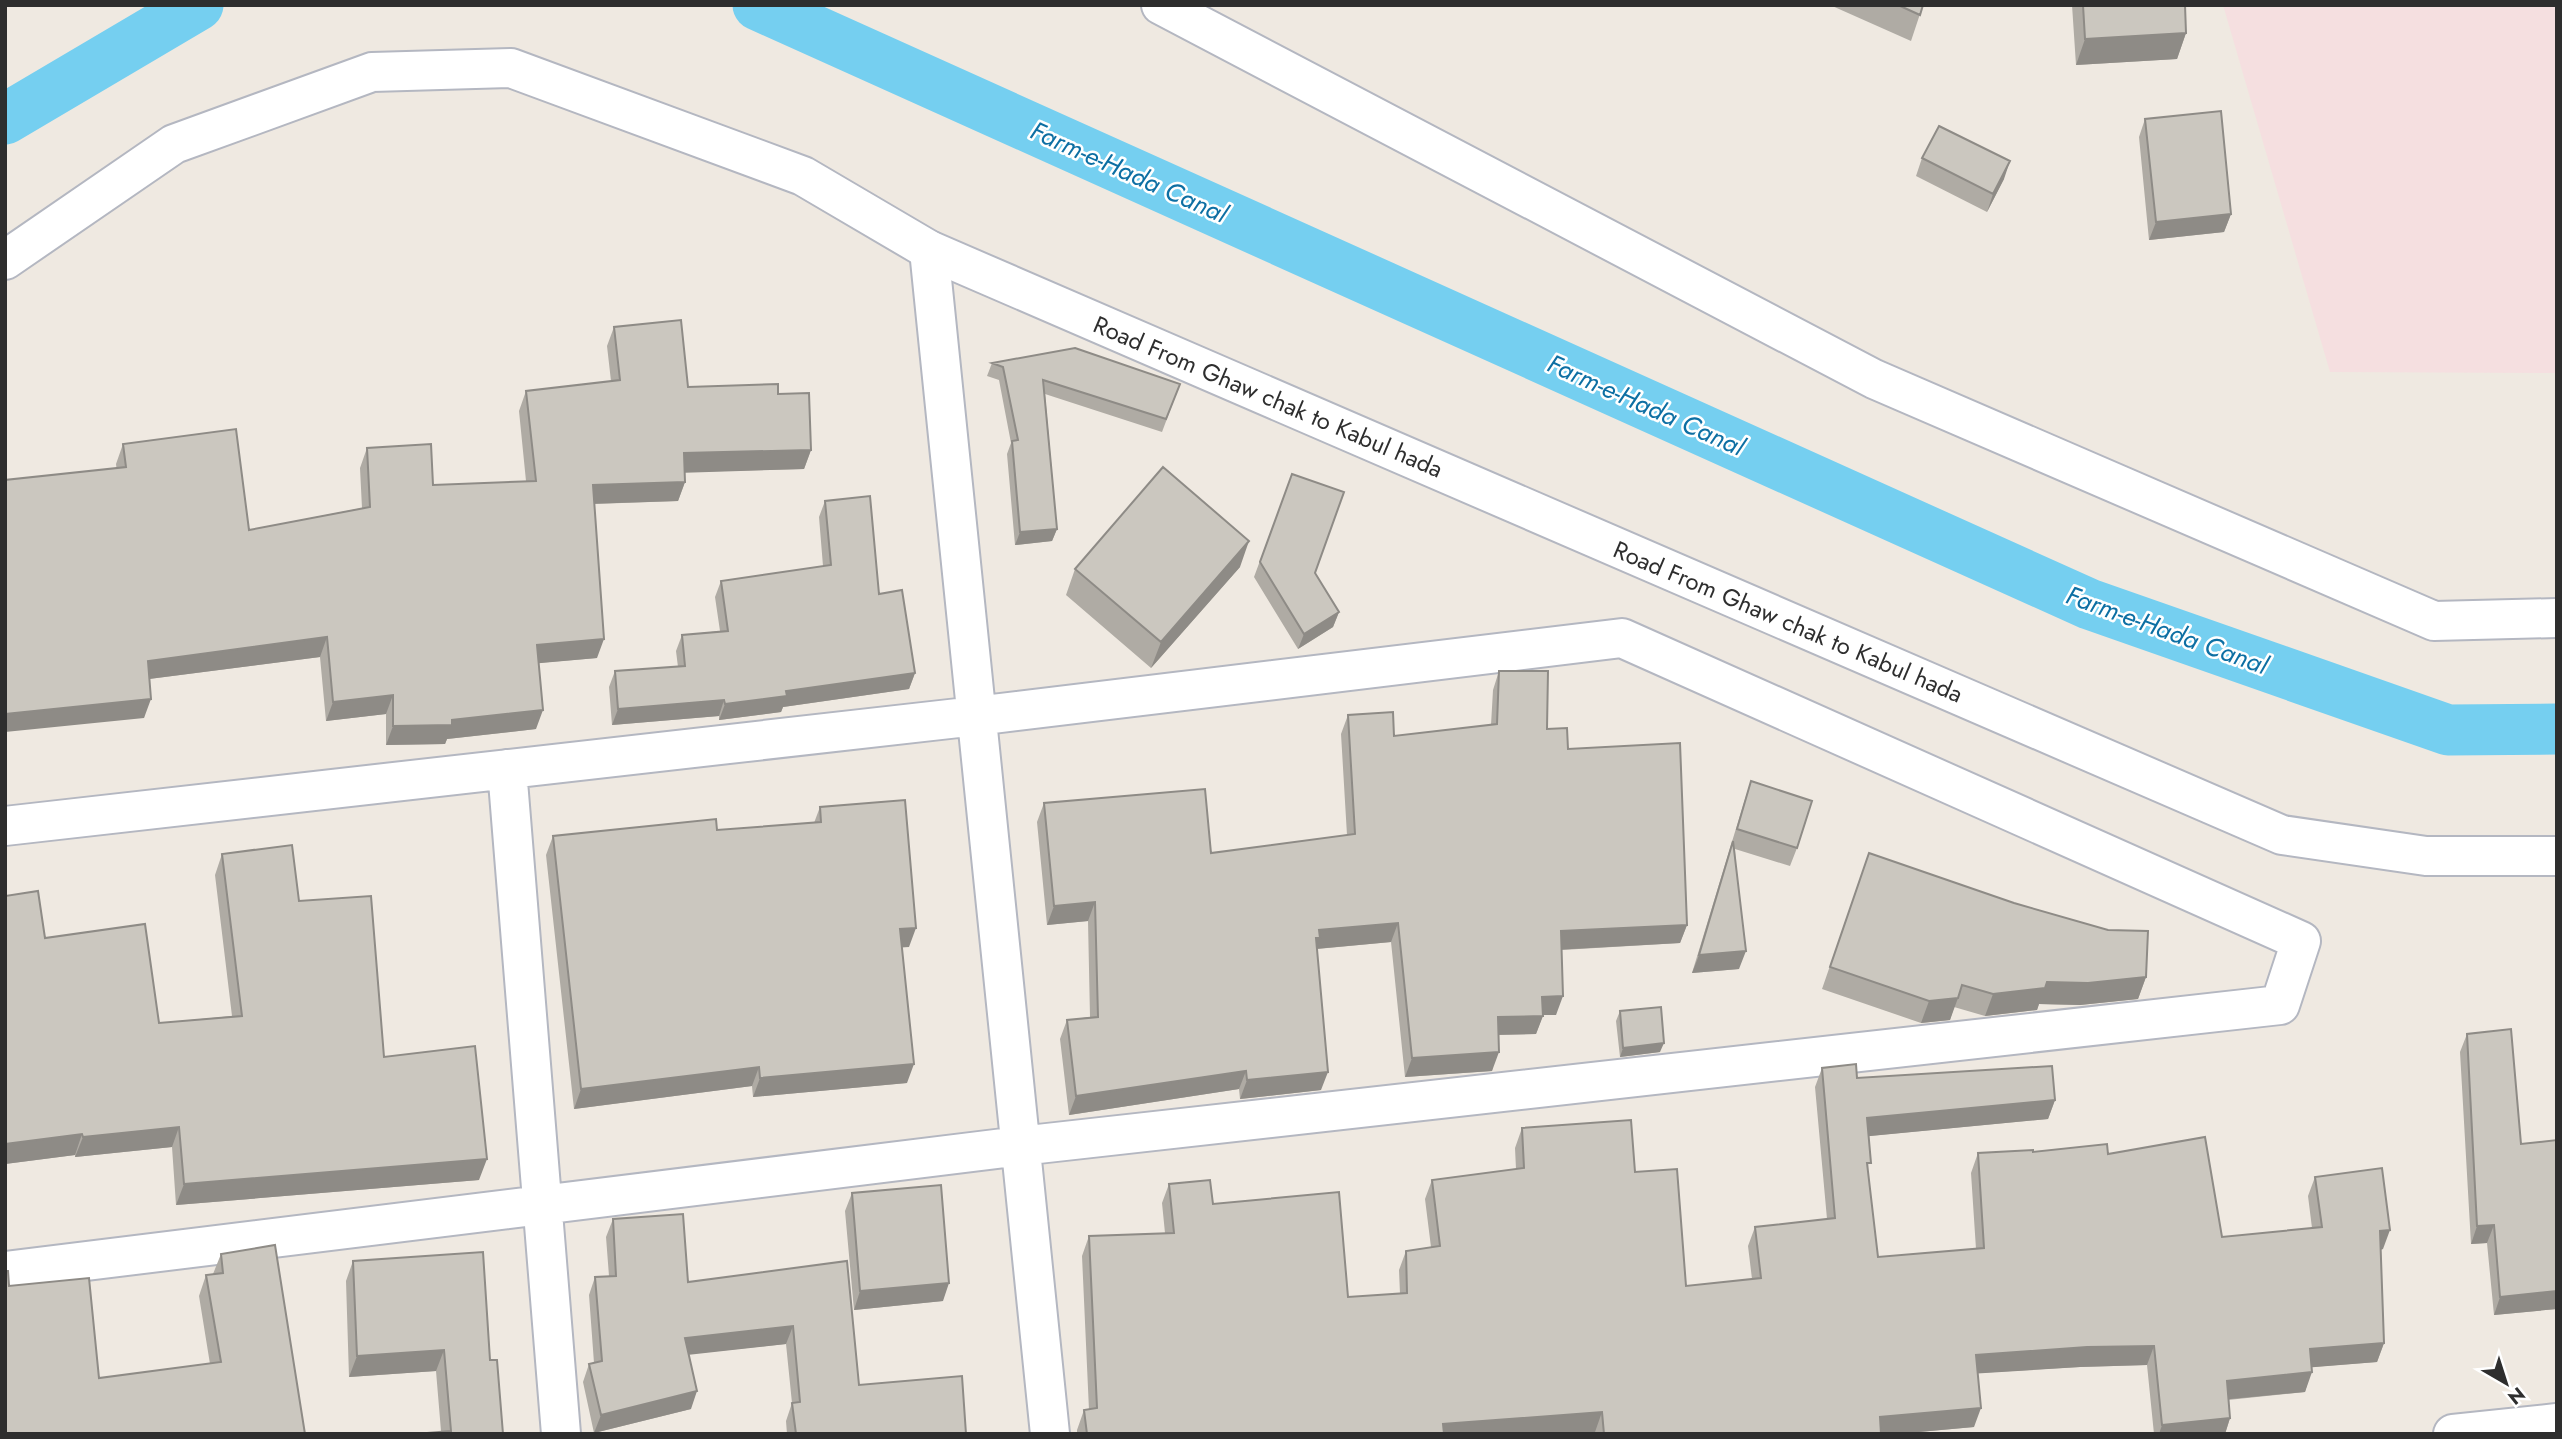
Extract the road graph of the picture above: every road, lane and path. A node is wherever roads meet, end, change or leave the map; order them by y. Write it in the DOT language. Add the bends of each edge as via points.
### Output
graph roads {
  1 [pos="1161,5"];
  2 [pos="929,250"];
  3 [pos="5,260"];
  4 [pos="2557,618"];
  5 [pos="976,716"];
  6 [pos="507,769"];
  7 [pos="5,826"];
  8 [pos="2557,856"];
  9 [pos="1020,1146"];
  10 [pos="544,1205"];
  11 [pos="5,1271"];
  12 [pos="2557,1423"];
  13 [pos="561,1434"];
  14 [pos="1050,1434"];
  15 [pos="2453,1434"];
  1 -- 4 [label="street" via="1874,379 2434,621"];
  2 -- 3 [label="street, Road From Ghaw chak to Kabul hada" via="803,176 511,68 372,72 174,144"];
  2 -- 5 [label="street"];
  2 -- 8 [label="street, Road From Ghaw chak to Kabul hada" via="2281,835 2426,856"];
  5 -- 6 [label="street"];
  5 -- 9 [label="street"];
  5 -- 9 [label="street" via="1622,638 2301,941 2280,1005"];
  6 -- 7 [label="street"];
  6 -- 10 [label="street"];
  9 -- 10 [label="street"];
  9 -- 14 [label="street"];
  10 -- 11 [label="street"];
  10 -- 13 [label="street"];
  12 -- 15 [label="street"];
}
